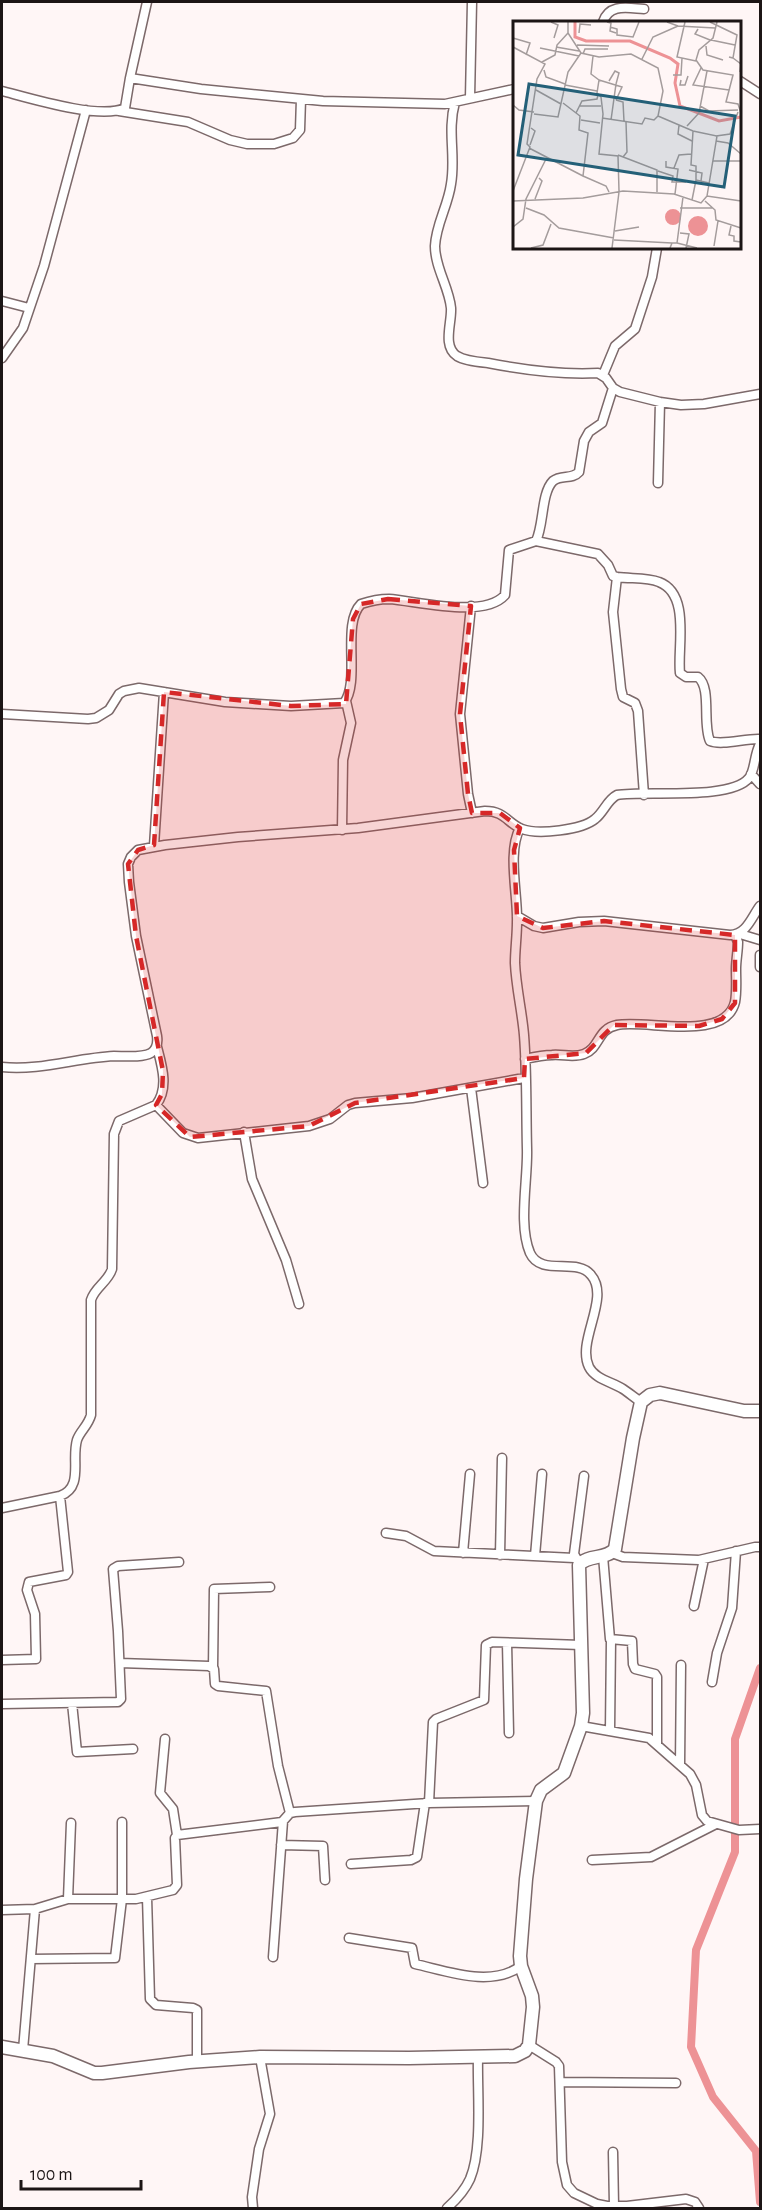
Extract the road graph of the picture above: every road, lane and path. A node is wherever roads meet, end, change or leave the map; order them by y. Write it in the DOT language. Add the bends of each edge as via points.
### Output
graph roads {
  1 [pos="147,2"];
  2 [pos="472,2"];
  3 [pos="644,9"];
  4 [pos="603,21"];
  5 [pos="130,78"];
  6 [pos="741,82"];
  7 [pos="513,89"];
  8 [pos="2,91"];
  9 [pos="760,94"];
  10 [pos="301,99"];
  11 [pos="470,99"];
  12 [pos="455,102"];
  13 [pos="86,110"];
  14 [pos="118,111"];
  15 [pos="657,249"];
  16 [pos="2,301"];
  17 [pos="29,308"];
  18 [pos="2,358"];
  19 [pos="603,375"];
  20 [pos="613,388"];
  21 [pos="760,394"];
  22 [pos="660,402"];
  23 [pos="657,483"];
  24 [pos="536,541"];
  25 [pos="617,578"];
  26 [pos="471,606"];
  27 [pos="164,692"];
  28 [pos="346,701"];
  29 [pos="2,714"];
  30 [pos="760,741"];
  31 [pos="752,774"];
  32 [pos="760,784"];
  33 [pos="644,795"];
  34 [pos="472,813"];
  35 [pos="520,828"];
  36 [pos="342,830"];
  37 [pos="154,846"];
  38 [pos="760,906"];
  39 [pos="517,916"];
  40 [pos="738,935"];
  41 [pos="760,940"];
  42 [pos="760,955"];
  43 [pos="760,966"];
  44 [pos="157,1047"];
  45 [pos="525,1059"];
  46 [pos="2,1067"];
  47 [pos="524,1078"];
  48 [pos="471,1088"];
  49 [pos="156,1105"];
  50 [pos="244,1132"];
  51 [pos="483,1182"];
  52 [pos="300,1304"];
  53 [pos="641,1402"];
  54 [pos="760,1411"];
  55 [pos="502,1458"];
  56 [pos="470,1474"];
  57 [pos="542,1474"];
  58 [pos="584,1476"];
  59 [pos="60,1496"];
  60 [pos="2,1509"];
  61 [pos="386,1533"];
  62 [pos="760,1547"];
  63 [pos="736,1551"];
  64 [pos="463,1553"];
  65 [pos="607,1554"];
  66 [pos="501,1555"];
  67 [pos="536,1556"];
  68 [pos="704,1559"];
  69 [pos="577,1560"];
  70 [pos="179,1562"];
  71 [pos="270,1587"];
  72 [pos="694,1606"];
  73 [pos="611,1640"];
  74 [pos="507,1643"];
  75 [pos="581,1645"];
  76 [pos="2,1660"];
  77 [pos="120,1663"];
  78 [pos="681,1665"];
  79 [pos="213,1668"];
  80 [pos="712,1682"];
  81 [pos="72,1703"];
  82 [pos="2,1704"];
  83 [pos="581,1726"];
  84 [pos="610,1730"];
  85 [pos="509,1733"];
  86 [pos="165,1739"];
  87 [pos="657,1744"];
  88 [pos="133,1749"];
  89 [pos="680,1765"];
  90 [pos="536,1801"];
  91 [pos="427,1803"];
  92 [pos="290,1814"];
  93 [pos="283,1821"];
  94 [pos="122,1822"];
  95 [pos="70,1823"];
  96 [pos="716,1824"];
  97 [pos="760,1829"];
  98 [pos="177,1835"];
  99 [pos="281,1845"];
  100 [pos="592,1860"];
  101 [pos="351,1864"];
  102 [pos="325,1880"];
  103 [pos="147,1897"];
  104 [pos="68,1899"];
  105 [pos="122,1899"];
  106 [pos="35,1909"];
  107 [pos="2,1910"];
  108 [pos="350,1938"];
  109 [pos="273,1958"];
  110 [pos="31,1959"];
  111 [pos="521,1966"];
  112 [pos="529,2045"];
  113 [pos="2,2047"];
  114 [pos="23,2050"];
  115 [pos="260,2057"];
  116 [pos="477,2057"];
  117 [pos="197,2061"];
  118 [pos="561,2082"];
  119 [pos="676,2083"];
  120 [pos="613,2152"];
  121 [pos="614,2206"];
  122 [pos="253,2208"];
  123 [pos="447,2208"];
  124 [pos="699,2208"];
  1 -- 5 [label="street"];
  2 -- 11 [label="street"];
  3 -- 4 [label="street" via="616,8"];
  5 -- 10 [label="street"];
  5 -- 14 [label="street" via="127,102"];
  6 -- 9 [label="street"];
  7 -- 11 [label="street"];
  8 -- 13 [label="street"];
  10 -- 12 [label="street"];
  10 -- 14 [label="street" via="297,135 268,145 230,140 188,122"];
  11 -- 12 [label="street"];
  12 -- 19 [label="street" via="450,130 451,186 439,220 435,249 449,294 451,351 468,360 525,370"];
  13 -- 14 [label="street"];
  13 -- 17 [label="street" via="49,250"];
  15 -- 19 [label="street" via="635,329 615,346"];
  16 -- 17 [label="street"];
  17 -- 18 [label="street" via="23,328"];
  19 -- 20 [label="street"];
  20 -- 22 [label="street"];
  20 -- 24 [label="street" via="602,423 584,441 579,472 574,477 558,478 550,487"];
  21 -- 22 [label="street" via="704,404"];
  22 -- 23 [label="street"];
  24 -- 25 [label="street" via="598,554"];
  24 -- 26 [label="street" via="509,550 506,588 501,599"];
  25 -- 30 [label="street" via="657,581 676,596 680,673 698,677 704,684 710,741"];
  25 -- 33 [label="street" via="613,604 621,689 623,697 639,711"];
  26 -- 28 [label="street" via="388,599 357,607"];
  26 -- 34 [label="street" via="460,714"];
  27 -- 28 [label="street" via="225,702 291,706"];
  27 -- 29 [label="street" via="139,688 124,691 109,711 96,718"];
  27 -- 37 [label="street"];
  28 -- 36 [label="street" via="351,723 342,766"];
  30 -- 31 [label="street"];
  31 -- 32 [label="street"];
  31 -- 33 [label="street" via="745,782 719,790"];
  33 -- 35 [label="street" via="622,794 612,798 595,819 580,827"];
  34 -- 35 [label="street" via="494,811"];
  34 -- 36 [label="street"];
  35 -- 39 [label="street" via="514,850"];
  36 -- 37 [label="street"];
  37 -- 44 [label="street" via="138,850 128,864 136,936"];
  38 -- 40 [label="street"];
  39 -- 40 [label="street" via="543,928 604,921"];
  39 -- 45 [label="street" via="515,960"];
  40 -- 41 [label="street"];
  40 -- 45 [label="street" via="735,1003 722,1019 699,1026 614,1025 606,1028 591,1050 581,1055"];
  42 -- 43 [label="street"];
  44 -- 46 [label="street" via="145,1055 90,1058 30,1068"];
  44 -- 49 [label="street" via="164,1083"];
  45 -- 47 [label="street"];
  47 -- 48 [label="street"];
  47 -- 53 [label="street" via="525,1216 531,1254 538,1262 582,1269 592,1275 596,1296 586,1348 588,1366 597,1376"];
  48 -- 50 [label="street" via="355,1103 321,1123"];
  48 -- 51 [label="street"];
  49 -- 50 [label="street" via="190,1137"];
  49 -- 59 [label="street" via="125,1118 114,1134 112,1269 93,1293 89,1309 91,1415 78,1437 73,1486"];
  50 -- 52 [label="street" via="252,1179"];
  53 -- 54 [label="street" via="660,1393"];
  53 -- 65 [label="street" via="615,1549"];
  55 -- 66 [label="street"];
  56 -- 64 [label="street"];
  57 -- 67 [label="street"];
  58 -- 69 [label="street"];
  59 -- 60 [label="street"];
  59 -- 76 [label="street" via="68,1572 29,1582 36,1659"];
  61 -- 64 [label="street" via="406,1536 434,1551"];
  62 -- 63 [label="street"];
  63 -- 68 [label="street"];
  63 -- 80 [label="street" via="732,1608"];
  64 -- 66 [label="street"];
  65 -- 68 [label="street"];
  65 -- 69 [label="street"];
  65 -- 73 [label="street"];
  66 -- 67 [label="street"];
  67 -- 69 [label="street"];
  68 -- 72 [label="street"];
  69 -- 75 [label="street"];
  70 -- 77 [label="street" via="112,1569"];
  71 -- 79 [label="street" via="214,1589"];
  73 -- 84 [label="street"];
  73 -- 87 [label="street" via="632,1641 635,1669 657,1677"];
  74 -- 75 [label="street"];
  74 -- 85 [label="street"];
  74 -- 91 [label="street" via="486,1645 484,1700 433,1722"];
  75 -- 83 [label="street"];
  77 -- 79 [label="street"];
  77 -- 81 [label="street" via="118,1702"];
  78 -- 89 [label="street"];
  79 -- 92 [label="street" via="218,1686 267,1693"];
  81 -- 82 [label="street"];
  81 -- 88 [label="street" via="77,1752"];
  83 -- 84 [label="street"];
  83 -- 90 [label="street" via="564,1773 539,1792"];
  84 -- 87 [label="street" via="644,1736"];
  86 -- 98 [label="street" via="160,1793 172,1809"];
  87 -- 89 [label="street"];
  89 -- 96 [label="street" via="694,1781 704,1818"];
  90 -- 91 [label="street"];
  90 -- 111 [label="street"];
  91 -- 92 [label="street"];
  91 -- 101 [label="street" via="417,1857"];
  92 -- 93 [label="street"];
  93 -- 98 [label="street"];
  93 -- 99 [label="street"];
  94 -- 105 [label="street"];
  95 -- 104 [label="street"];
  96 -- 97 [label="street" via="739,1830"];
  96 -- 100 [label="street" via="651,1857"];
  98 -- 103 [label="street" via="176,1886"];
  99 -- 102 [label="street" via="323,1846"];
  99 -- 109 [label="street"];
  103 -- 105 [label="street"];
  103 -- 117 [label="street" via="150,1999 156,2005 197,2010"];
  104 -- 105 [label="street"];
  104 -- 106 [label="street"];
  105 -- 110 [label="street" via="115,1958"];
  106 -- 107 [label="street"];
  106 -- 110 [label="street"];
  108 -- 111 [label="street" via="412,1948 415,1964 475,1977 508,1973"];
  110 -- 114 [label="street"];
  111 -- 112 [label="street" via="533,2002"];
  112 -- 116 [label="street" via="515,2056"];
  112 -- 118 [label="street" via="556,2062"];
  113 -- 114 [label="street"];
  114 -- 117 [label="street" via="53,2056 94,2073"];
  115 -- 116 [label="street"];
  115 -- 117 [label="street"];
  115 -- 122 [label="street" via="270,2114 260,2149"];
  116 -- 123 [label="street" via="476,2156 470,2178"];
  118 -- 119 [label="street"];
  118 -- 121 [label="street" via="561,2146 567,2186 597,2204"];
  120 -- 121 [label="street"];
  121 -- 124 [label="street" via="686,2199"];
}
